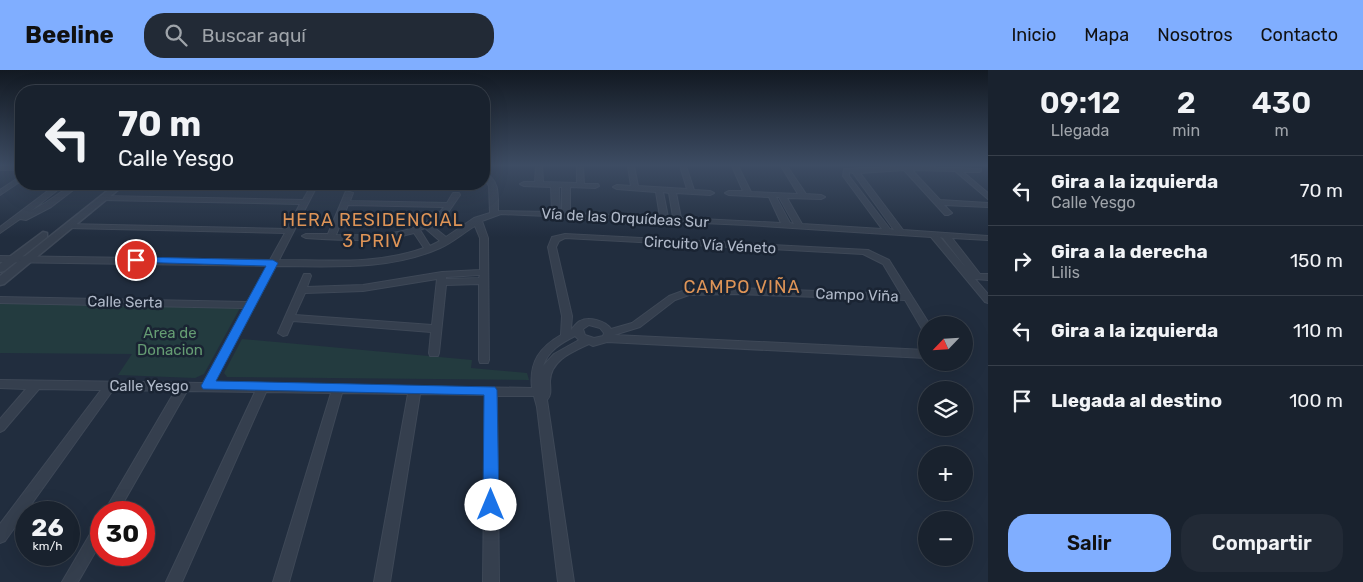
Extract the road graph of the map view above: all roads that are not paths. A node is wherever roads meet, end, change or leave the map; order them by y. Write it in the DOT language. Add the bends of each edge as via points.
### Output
graph roads {
  1 [pos="659,189"];
  2 [pos="53,190"];
  3 [pos="68,190"];
  4 [pos="100,190"];
  5 [pos="113,190"];
  6 [pos="312,190"];
  7 [pos="489,190"];
  8 [pos="555,190"];
  9 [pos="566,190"];
  10 [pos="672,190"];
  11 [pos="746,190"];
  12 [pos="799,190"];
  13 [pos="858,190"];
  14 [pos="869,190"];
  15 [pos="926,190"];
  16 [pos="691,191"];
  17 [pos="349,193"];
  18 [pos="710,193"];
  19 [pos="729,193"];
  20 [pos="456,194"];
  21 [pos="748,194"];
  22 [pos="772,196"];
  23 [pos="782,196"];
  24 [pos="804,197"];
  25 [pos="821,197"];
  26 [pos="103,198"];
  27 [pos="305,202"];
  28 [pos="938,202"];
  29 [pos="345,203"];
  30 [pos="450,205"];
  31 [pos="988,205"];
  32 [pos="948,213"];
  33 [pos="491,214"];
  34 [pos="556,215"];
  35 [pos="566,216"];
  36 [pos="478,220"];
  37 [pos="665,220"];
  38 [pos="678,221"];
  39 [pos="12,222"];
  40 [pos="426,225"];
  41 [pos="68,226"];
  42 [pos="787,226"];
  43 [pos="799,226"];
  44 [pos="415,229"];
  45 [pos="465,229"];
  46 [pos="289,230"];
  47 [pos="0,231"];
  48 [pos="888,232"];
  49 [pos="901,233"];
  50 [pos="934,235"];
  51 [pos="306,236"];
  52 [pos="946,236"];
  53 [pos="331,237"];
  54 [pos="484,238"];
  55 [pos="988,238"];
  56 [pos="446,242"];
  57 [pos="429,250"];
  58 [pos="0,259"];
  59 [pos="12,259"];
  60 [pos="26,260"];
  61 [pos="273,263"];
  62 [pos="0,269"];
  63 [pos="307,276"];
  64 [pos="972,276"];
  65 [pos="485,277"];
  66 [pos="988,277"];
  67 [pos="442,278"];
  68 [pos="0,282"];
  69 [pos="302,290"];
  70 [pos="906,297"];
  71 [pos="0,300"];
  72 [pos="988,300"];
  73 [pos="250,305"];
  74 [pos="919,316"];
  75 [pos="291,318"];
  76 [pos="437,329"];
  77 [pos="578,331"];
  78 [pos="283,333"];
  79 [pos="566,335"];
  80 [pos="608,336"];
  81 [pos="588,341"];
  82 [pos="434,353"];
  83 [pos="918,354"];
  84 [pos="484,360"];
  85 [pos="0,384"];
  86 [pos="37,384"];
  87 [pos="110,386"];
  88 [pos="184,386"];
  89 [pos="208,386"];
  90 [pos="263,387"];
  91 [pos="338,388"];
  92 [pos="415,389"];
  93 [pos="491,390"];
  94 [pos="541,392"];
  95 [pos="0,427"];
  96 [pos="117,501"];
  97 [pos="0,536"];
  98 [pos="90,548"];
  99 [pos="70,582"];
  100 [pos="174,582"];
  101 [pos="280,582"];
  102 [pos="382,582"];
  103 [pos="491,582"];
  104 [pos="566,582"];
  1 -- 37 [label="street"];
  2 -- 39 [label="street"];
  3 -- 39 [label="street" via="37,212"];
  4 -- 59 [label="street"];
  5 -- 26 [label="street"];
  6 -- 27 [label="street"];
  7 -- 33 [label="street"];
  8 -- 34 [label="street"];
  9 -- 35 [label="street"];
  10 -- 16 [label="street"];
  10 -- 38 [label="street"];
  11 -- 21 [label="street"];
  12 -- 24 [label="street"];
  13 -- 48 [label="street"];
  14 -- 49 [label="street"];
  15 -- 28 [label="street"];
  16 -- 18 [label="street"];
  17 -- 29 [label="street"];
  19 -- 21 [label="street"];
  20 -- 30 [label="street"];
  21 -- 22 [label="street"];
  22 -- 23 [label="street"];
  22 -- 42 [label="street"];
  23 -- 24 [label="street"];
  23 -- 43 [label="street"];
  24 -- 25 [label="street"];
  26 -- 27 [label="street"];
  26 -- 41 [label="street"];
  27 -- 46 [label="street"];
  28 -- 31 [label="street"];
  28 -- 32 [label="street"];
  29 -- 30 [label="street"];
  29 -- 53 [label="street"];
  30 -- 40 [label="street"];
  33 -- 34 [label="street, Vía de las Orquídeas Sur"];
  33 -- 36 [label="street, Vía de las Orquídeas Sur"];
  34 -- 35 [label="street, Vía de las Orquídeas Sur"];
  35 -- 37 [label="street, Vía de las Orquídeas Sur"];
  36 -- 45 [label="street, Vía de las Orquídeas Sur"];
  36 -- 54 [label="street"];
  37 -- 38 [label="street, Vía de las Orquídeas Sur"];
  38 -- 42 [label="street, Vía de las Orquídeas Sur"];
  39 -- 47 [label="street"];
  40 -- 44 [label="street"];
  40 -- 56 [label="street"];
  41 -- 46 [label="street"];
  41 -- 60 [label="street"];
  42 -- 43 [label="street, Vía de las Orquídeas Sur"];
  43 -- 48 [label="street, Vía de las Orquídeas Sur"];
  44 -- 53 [label="street" via="376,238"];
  44 -- 57 [label="street"];
  45 -- 54 [label="street"];
  45 -- 56 [label="street, Vía de las Orquídeas Sur"];
  46 -- 61 [label="street"];
  48 -- 49 [label="street, Vía de las Orquídeas Sur"];
  49 -- 50 [label="street, Vía de las Orquídeas Sur"];
  50 -- 52 [label="street, Vía de las Orquídeas Sur"];
  50 -- 64 [label="street"];
  51 -- 53 [label="street"];
  52 -- 55 [label="street, Vía de las Orquídeas Sur"];
  52 -- 64 [label="street"];
  54 -- 65 [label="street"];
  56 -- 57 [label="street, Vía de las Orquídeas Sur"];
  57 -- 61 [label="street, Vía de las Orquídeas Sur" via="387,261"];
  58 -- 59 [label="street, Vía de las Orquídeas Sur"];
  59 -- 60 [label="street, Vía de las Orquídeas Sur"];
  59 -- 62 [label="street"];
  60 -- 61 [label="street, Vía de las Orquídeas Sur"];
  60 -- 68 [label="street"];
  61 -- 73 [label="street"];
  63 -- 69 [label="street"];
  64 -- 66 [label="street"];
  64 -- 72 [label="street"];
  65 -- 67 [label="street"];
  65 -- 84 [label="street"];
  67 -- 69 [label="street" via="363,288"];
  67 -- 76 [label="street"];
  69 -- 75 [label="street"];
  70 -- 74 [label="street, Circuito Vía Véneto"];
  70 -- 79 [label="street, Circuito Vía Véneto" via="886,262 865,252 564,236 555,239 552,247 567,316"];
  70 -- 80 [label="street, Campo Viña" via="688,292 672,298 636,325"];
  71 -- 73 [label="street, Calle Serta"];
  73 -- 89 [label="street"];
  75 -- 76 [label="street"];
  75 -- 78 [label="street"];
  76 -- 82 [label="street"];
  77 -- 79 [label="street"];
  77 -- 80 [label="street" via="584,323 594,322 604,326"];
  77 -- 81 [label="street" via="580,337"];
  79 -- 94 [label="street" via="541,355 538,368"];
  80 -- 81 [label="street" via="598,342"];
  80 -- 83 [label="street"];
  81 -- 94 [label="street" via="572,347 552,362"];
  85 -- 86 [label="street, Calle Yesgo"];
  86 -- 87 [label="street, Calle Yesgo"];
  86 -- 95 [label="street"];
  87 -- 88 [label="street, Calle Yesgo"];
  87 -- 97 [label="street"];
  88 -- 89 [label="street, Calle Yesgo"];
  88 -- 96 [label="street"];
  89 -- 90 [label="street, Calle Yesgo"];
  90 -- 91 [label="street, Calle Yesgo"];
  90 -- 100 [label="street"];
  91 -- 92 [label="street, Calle Yesgo"];
  91 -- 101 [label="street"];
  92 -- 93 [label="street, Calle Yesgo"];
  92 -- 102 [label="street"];
  93 -- 94 [label="street, Calle Yesgo"];
  93 -- 103 [label="street"];
  94 -- 104 [label="street"];
  98 -- 99 [label="street"];
}
